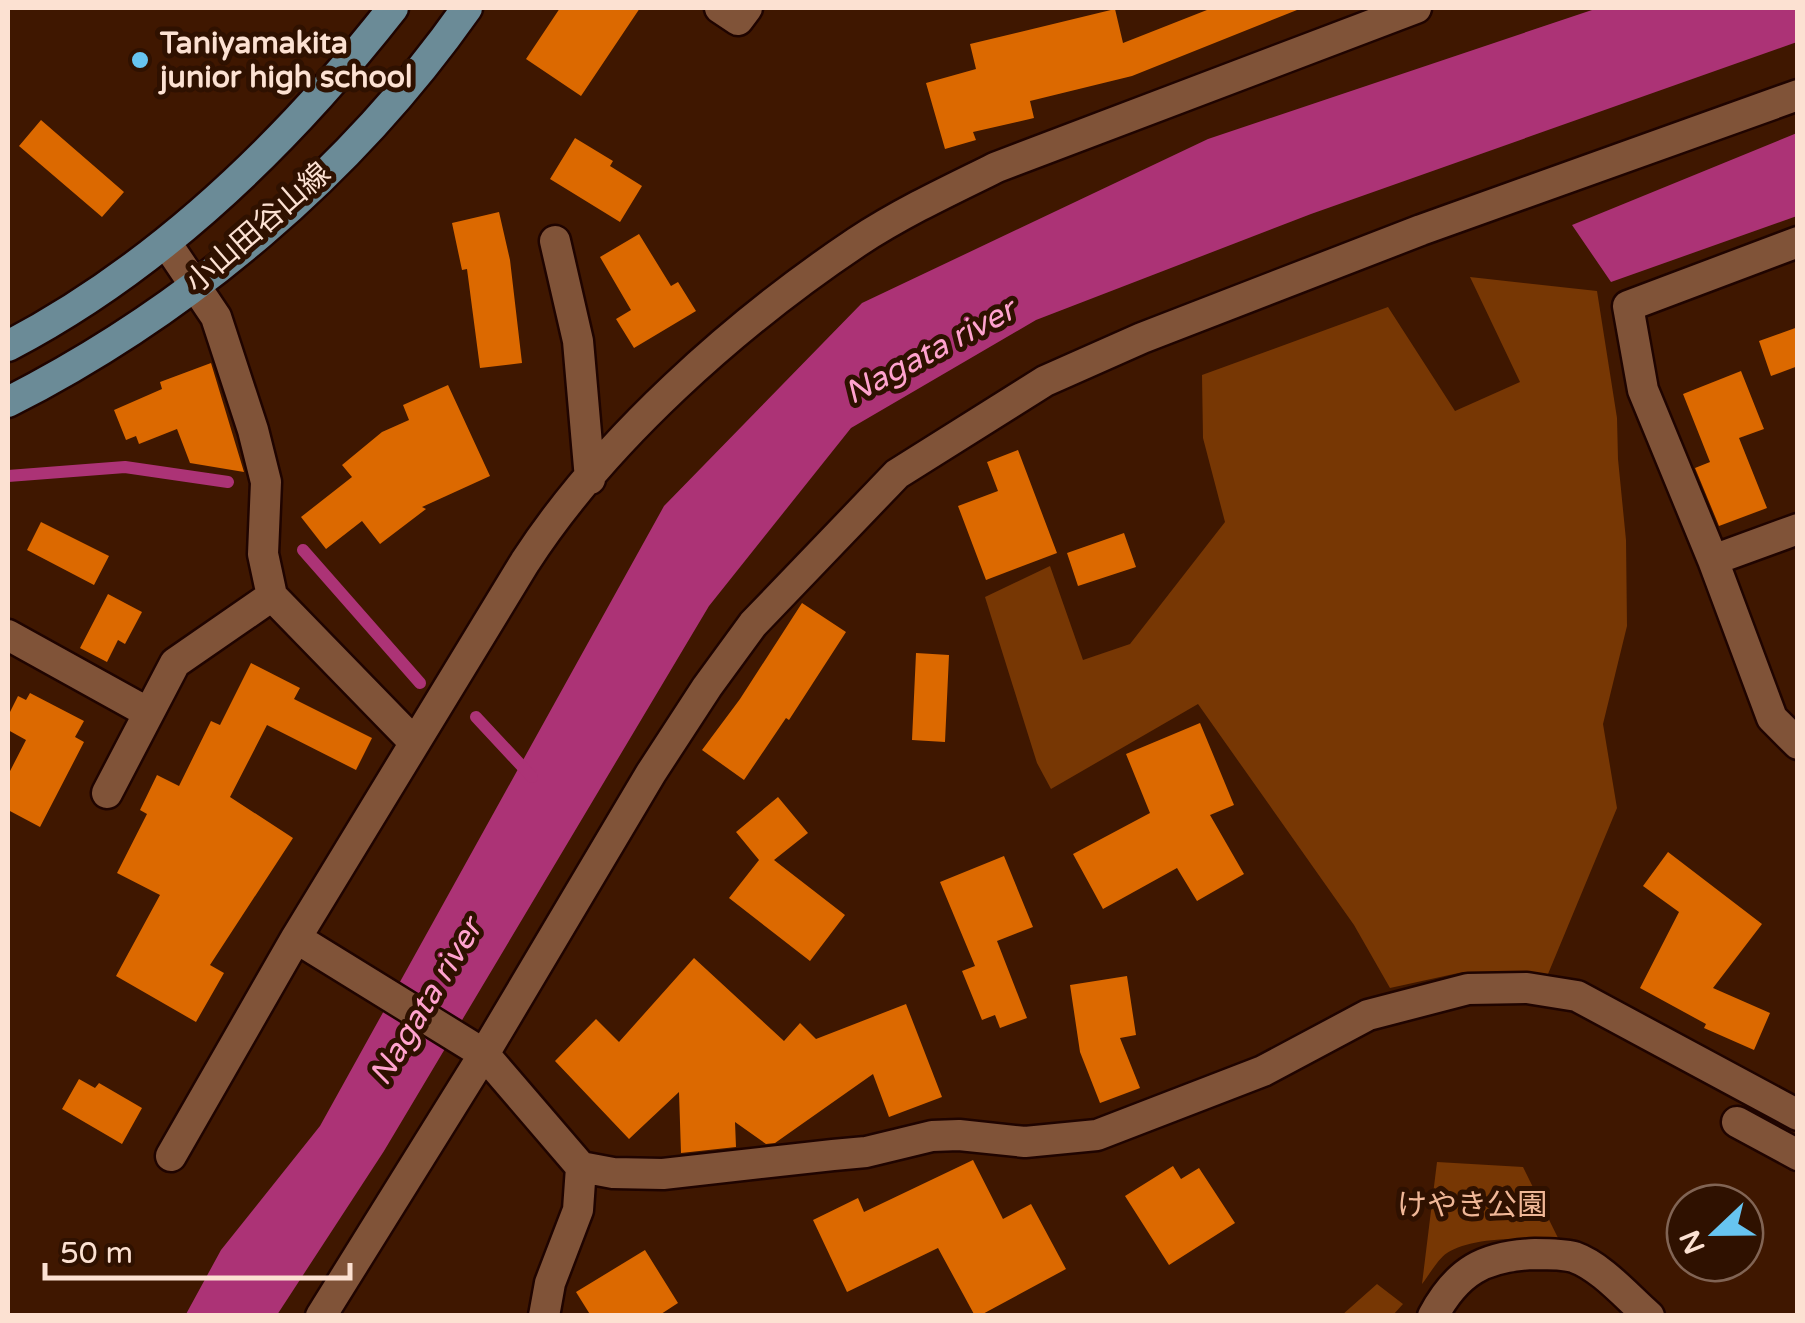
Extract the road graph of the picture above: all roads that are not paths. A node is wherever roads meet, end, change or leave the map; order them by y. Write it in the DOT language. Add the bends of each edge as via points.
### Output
graph roads {
  1 [pos="393,8"];
  2 [pos="467,8"];
  3 [pos="720,8"];
  4 [pos="747,8"];
  5 [pos="1416,8"];
  6 [pos="1798,95"];
  7 [pos="555,241"];
  8 [pos="1798,242"];
  9 [pos="167,244"];
  10 [pos="196,285"];
  11 [pos="8,346"];
  12 [pos="8,402"];
  13 [pos="590,479"];
  14 [pos="1798,529"];
  15 [pos="1713,560"];
  16 [pos="272,596"];
  17 [pos="8,636"];
  18 [pos="147,712"];
  19 [pos="414,742"];
  20 [pos="1798,744"];
  21 [pos="107,793"];
  22 [pos="296,938"];
  23 [pos="484,1054"];
  24 [pos="1798,1115"];
  25 [pos="1738,1122"];
  26 [pos="1798,1155"];
  27 [pos="172,1156"];
  28 [pos="581,1167"];
  29 [pos="321,1316"];
  30 [pos="544,1316"];
  31 [pos="1432,1316"];
  32 [pos="1650,1316"];
  1 -- 9 [label="main road, 小山田谷山線" via="343,71"];
  2 -- 10 [label="main road, 小山田谷山線" via="383,114 282,214"];
  3 -- 4 [label="street" via="738,20"];
  5 -- 13 [label="street" via="998,167 859,241 710,358 634,427"];
  6 -- 23 [label="street" via="1142,338 1046,381 897,474 752,624 718,671"];
  7 -- 13 [label="street" via="578,341"];
  8 -- 15 [label="street" via="1628,306 1643,390"];
  9 -- 10 [label="street"];
  9 -- 11 [label="main road, 小山田谷山線"];
  10 -- 12 [label="main road, 小山田谷山線"];
  10 -- 16 [label="street" via="216,316 266,482 263,554"];
  13 -- 19 [label="street" via="556,514"];
  14 -- 15 [label="street"];
  15 -- 20 [label="street" via="1772,718"];
  16 -- 18 [label="street" via="175,663"];
  16 -- 19 [label="street"];
  17 -- 18 [label="street"];
  18 -- 21 [label="street"];
  19 -- 22 [label="street"];
  22 -- 23 [label="street"];
  22 -- 27 [label="street"];
  23 -- 28 [label="street"];
  23 -- 29 [label="street"];
  24 -- 28 [label="street" via="1576,996 1468,989 1368,1014 1263,1071 1097,1136 1026,1142 932,1136 866,1152 663,1174"];
  25 -- 26 [label="street"];
  28 -- 30 [label="street" via="578,1210"];
  31 -- 32 [label="street" via="1444,1295 1485,1261 1545,1254 1586,1264"];
}
